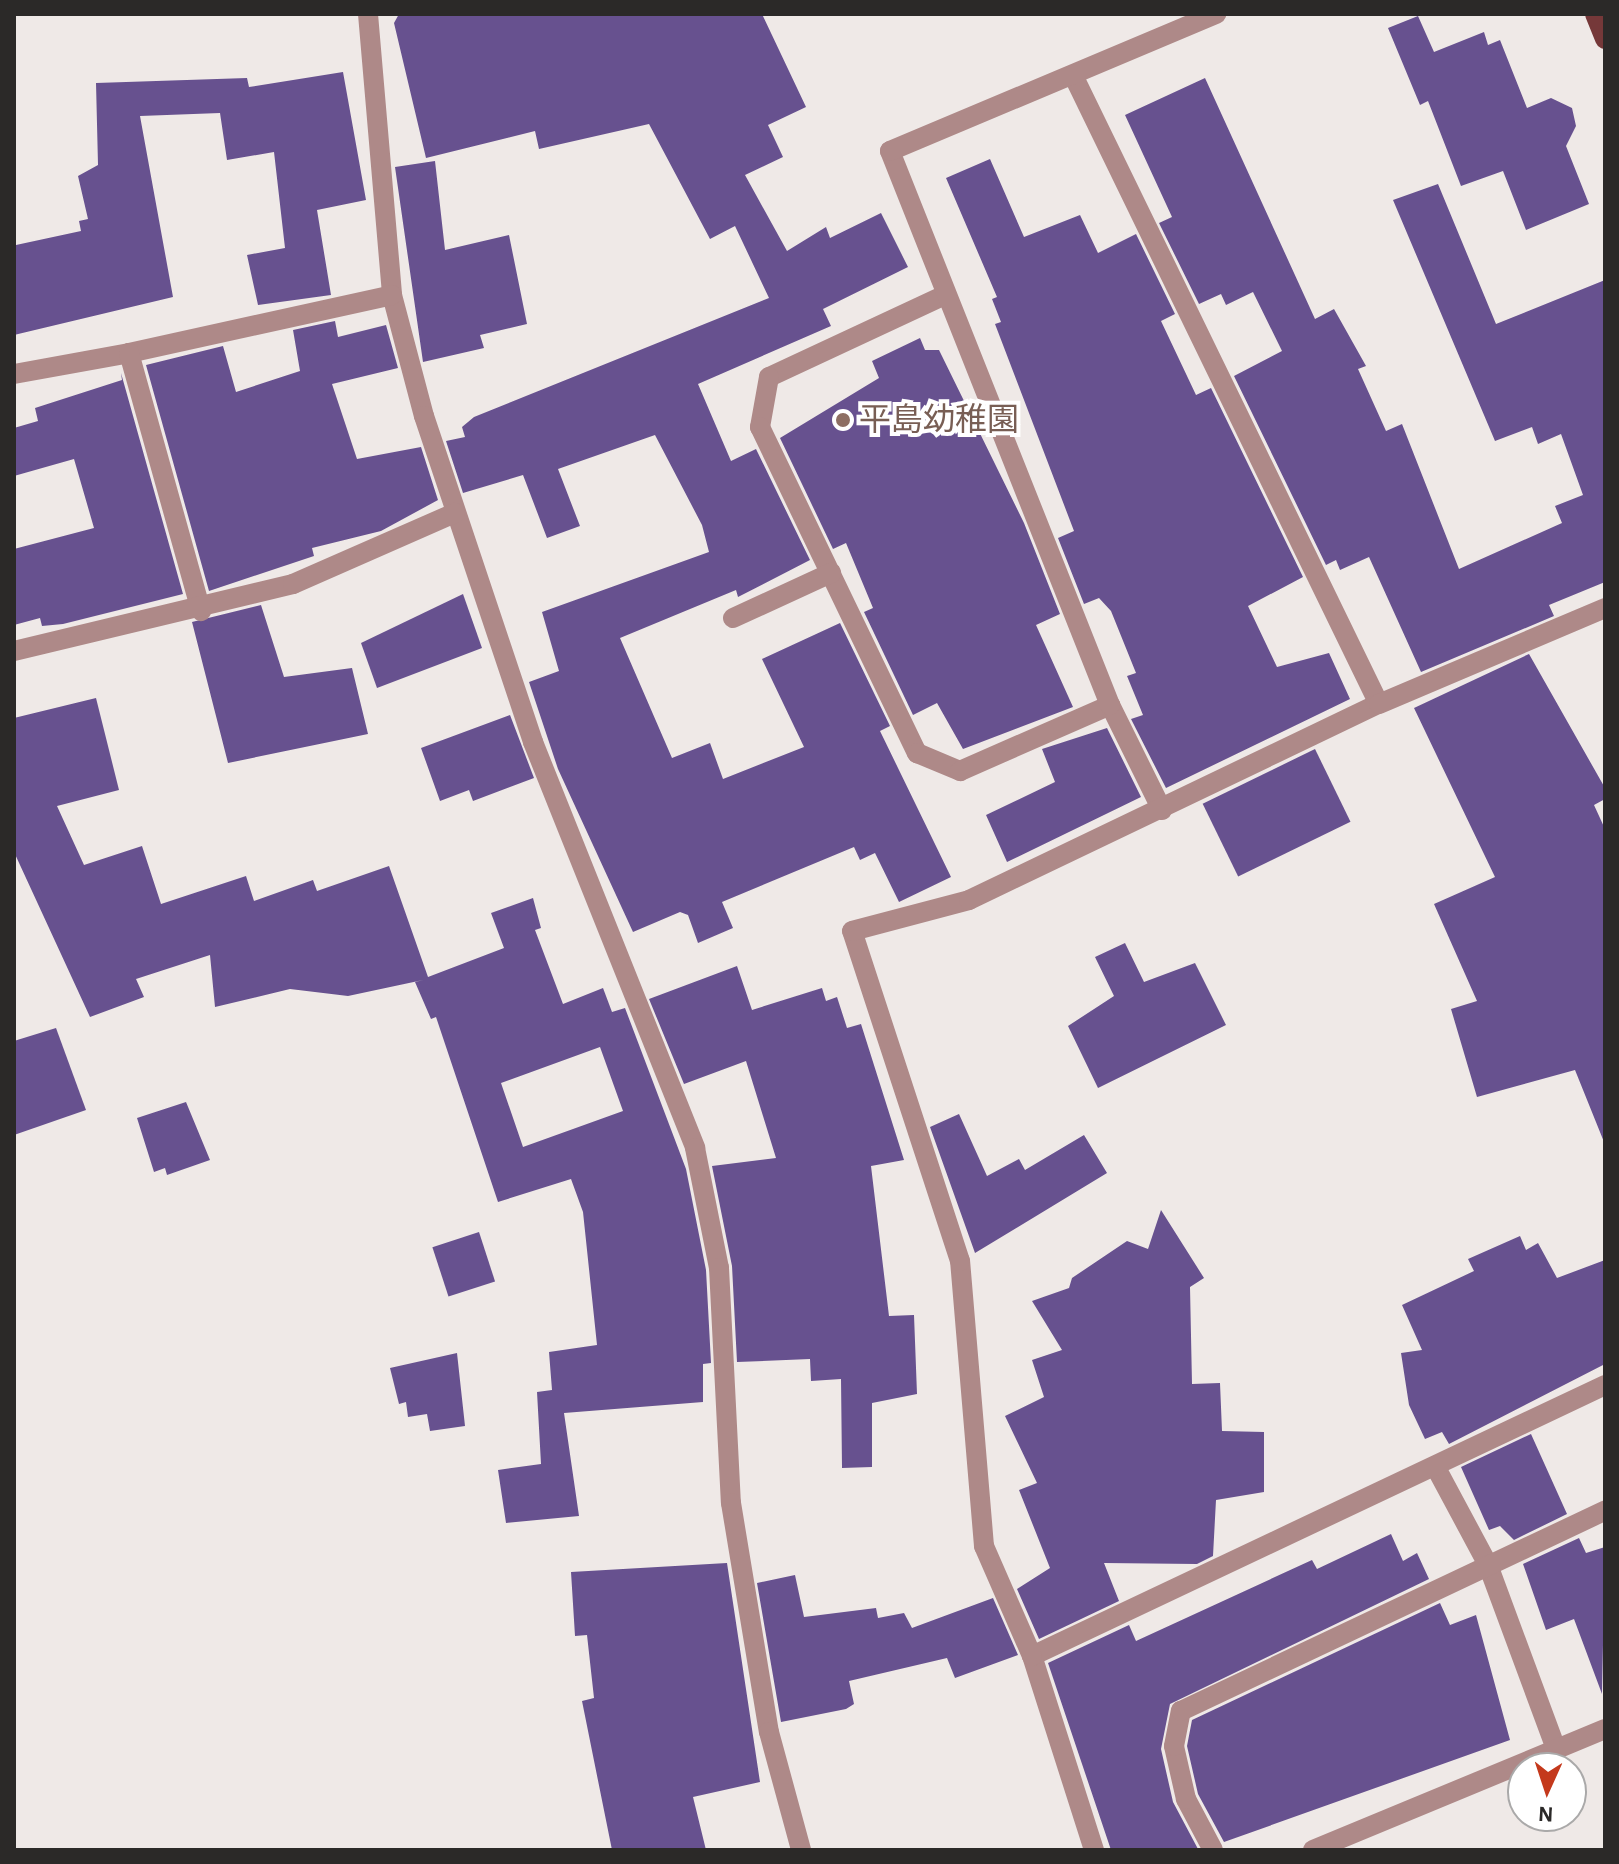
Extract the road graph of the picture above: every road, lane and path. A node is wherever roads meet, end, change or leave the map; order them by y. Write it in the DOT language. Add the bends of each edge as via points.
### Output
graph roads {
  1 [pos="368,14"];
  2 [pos="1216,14"];
  3 [pos="1595,14"];
  4 [pos="1605,39"];
  5 [pos="1073,75"];
  6 [pos="392,295"];
  7 [pos="945,295"];
  8 [pos="129,353"];
  9 [pos="14,374"];
  10 [pos="455,513"];
  11 [pos="831,573"];
  12 [pos="1605,608"];
  13 [pos="201,611"];
  14 [pos="733,618"];
  15 [pos="14,651"];
  16 [pos="1379,704"];
  17 [pos="1110,705"];
  18 [pos="1162,810"];
  19 [pos="1605,1385"];
  20 [pos="1435,1466"];
  21 [pos="1605,1511"];
  22 [pos="1488,1565"];
  23 [pos="1032,1656"];
  24 [pos="1605,1729"];
  25 [pos="1556,1749"];
  26 [pos="801,1850"];
  27 [pos="1094,1850"];
  28 [pos="1213,1850"];
  29 [pos="1313,1850"];
  1 -- 6 [label="street"];
  2 -- 5 [label="street"];
  3 -- 4 [label="main road"];
  5 -- 7 [label="street" via="890,151"];
  5 -- 16 [label="street"];
  6 -- 8 [label="street"];
  6 -- 10 [label="street"];
  7 -- 11 [label="street" via="769,377 760,427"];
  7 -- 17 [label="street"];
  8 -- 9 [label="street"];
  8 -- 13 [label="street"];
  10 -- 13 [label="street" via="293,584"];
  10 -- 26 [label="street" via="533,742 695,1148 719,1268 731,1503 769,1732"];
  11 -- 14 [label="street"];
  11 -- 17 [label="street" via="917,753 960,771"];
  12 -- 16 [label="street"];
  13 -- 15 [label="street"];
  16 -- 18 [label="street"];
  17 -- 18 [label="street"];
  18 -- 23 [label="street" via="969,900 852,931 960,1261 984,1546"];
  19 -- 20 [label="street"];
  20 -- 22 [label="street"];
  20 -- 23 [label="street"];
  21 -- 22 [label="street"];
  22 -- 25 [label="street"];
  22 -- 28 [label="street" via="1181,1711 1174,1746 1186,1799"];
  23 -- 27 [label="street"];
  24 -- 25 [label="street"];
  25 -- 29 [label="street"];
}
